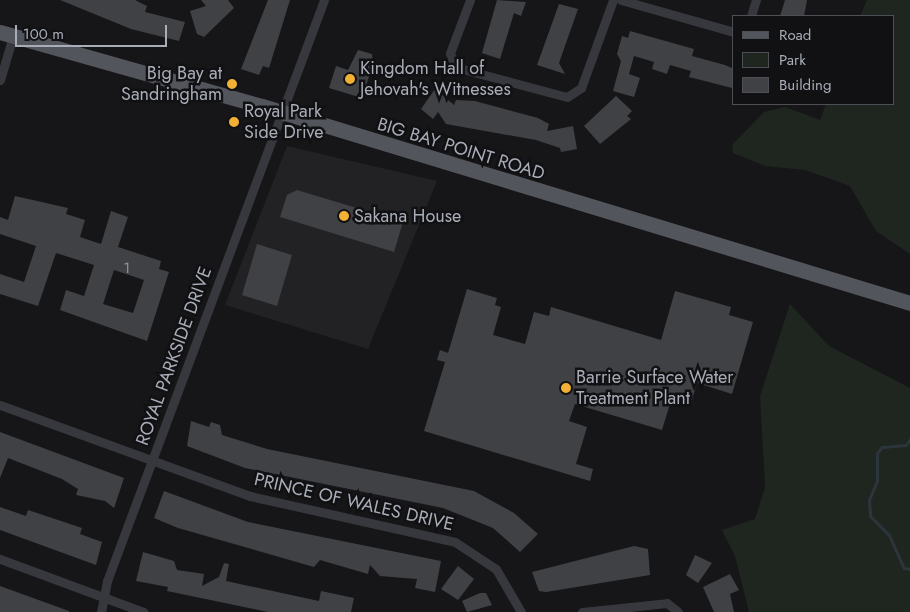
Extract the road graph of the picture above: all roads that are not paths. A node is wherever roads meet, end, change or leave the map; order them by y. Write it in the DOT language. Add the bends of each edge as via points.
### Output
graph roads {
  1 [pos="324,0"];
  2 [pos="470,0"];
  3 [pos="613,0"];
  4 [pos="621,0"];
  5 [pos="756,0"];
  6 [pos="751,15"];
  7 [pos="732,31"];
  8 [pos="7,34"];
  9 [pos="0,80"];
  10 [pos="282,112"];
  11 [pos="910,303"];
  12 [pos="0,405"];
  13 [pos="153,460"];
  14 [pos="0,559"];
  15 [pos="103,598"];
  16 [pos="101,612"];
  17 [pos="144,612"];
  18 [pos="520,612"];
  19 [pos="582,612"];
  20 [pos="678,612"];
  1 -- 10 [label="street, ROYAL PARKSIDE DRIVE"];
  2 -- 3 [label="street" via="450,55 455,67 567,97 581,88"];
  4 -- 7 [label="street"];
  5 -- 6 [label="street"];
  8 -- 9 [label="street"];
  8 -- 10 [label="main road, BIG BAY POINT ROAD"];
  10 -- 11 [label="main road, BIG BAY POINT ROAD"];
  10 -- 13 [label="street, ROYAL PARKSIDE DRIVE"];
  12 -- 13 [label="street, PRINCE OF WALES DRIVE"];
  13 -- 15 [label="street, ROYAL PARKSIDE DRIVE"];
  13 -- 18 [label="street, PRINCE OF WALES DRIVE" via="250,496 455,542 496,569"];
  14 -- 15 [label="street"];
  15 -- 16 [label="street, ROYAL PARKSIDE DRIVE"];
  15 -- 17 [label="street"];
  19 -- 20 [label="street" via="667,604"];
}
